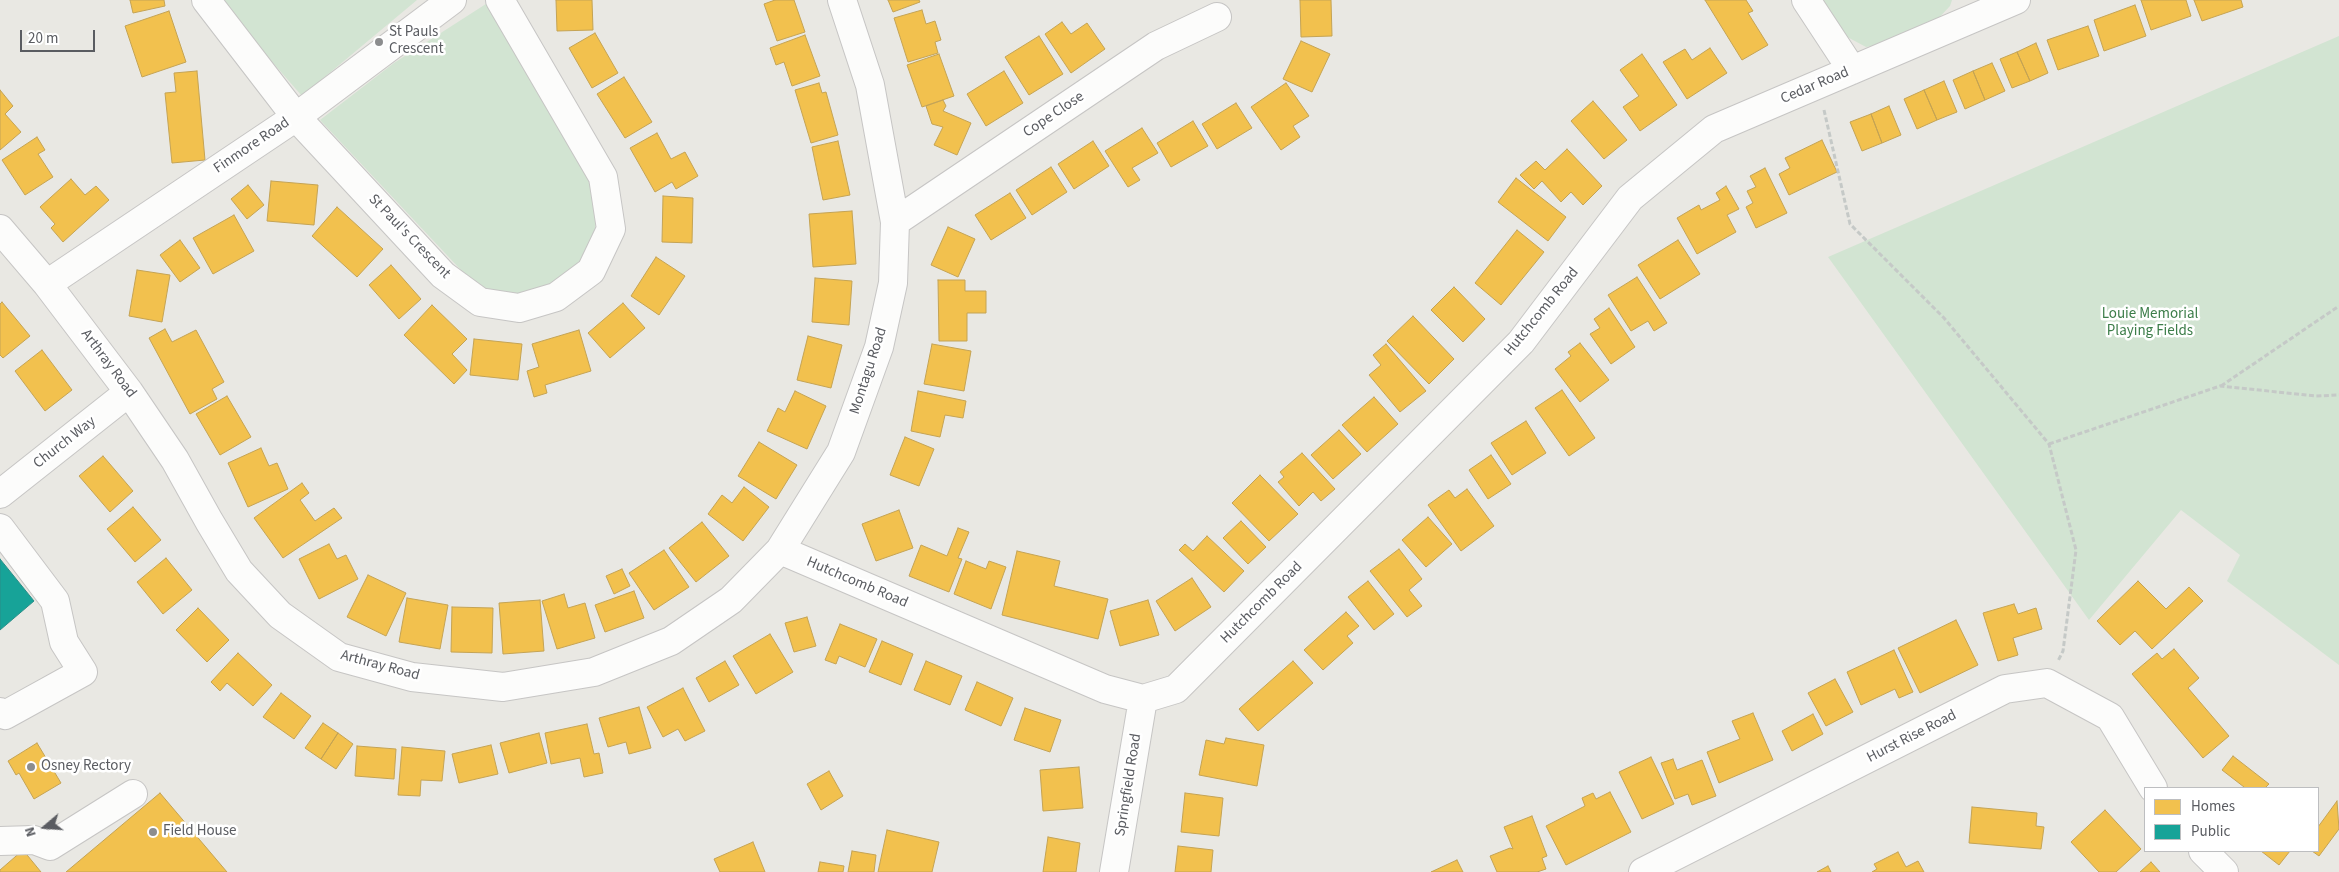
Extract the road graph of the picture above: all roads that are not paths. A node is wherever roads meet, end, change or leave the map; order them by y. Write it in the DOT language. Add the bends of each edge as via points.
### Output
graph roads {
  1 [pos="206,0"];
  2 [pos="452,0"];
  3 [pos="500,0"];
  4 [pos="842,0"];
  5 [pos="1806,0"];
  6 [pos="2002,3"];
  7 [pos="1217,16"];
  8 [pos="1852,70"];
  9 [pos="296,117"];
  10 [pos="1630,198"];
  11 [pos="895,222"];
  12 [pos="0,229"];
  13 [pos="47,284"];
  14 [pos="129,392"];
  15 [pos="0,494"];
  16 [pos="0,528"];
  17 [pos="780,550"];
  18 [pos="1143,698"];
  19 [pos="0,712"];
  20 [pos="2152,787"];
  21 [pos="133,794"];
  22 [pos="0,841"];
  23 [pos="2204,852"];
  24 [pos="1114,872"];
  25 [pos="1643,872"];
  26 [pos="2224,872"];
  1 -- 9 [label="street, St Paul's Crescent"];
  2 -- 9 [label="street, Finmore Road"];
  3 -- 9 [label="street, St Paul's Crescent" via="603,177 612,229 591,271 556,297 519,308 480,302 443,275"];
  4 -- 11 [label="street, Montagu Road" via="870,84"];
  5 -- 8 [label="street"];
  6 -- 8 [label="street, Cedar Road"];
  7 -- 11 [label="street, Cope Close" via="1156,46"];
  8 -- 10 [label="street, Cedar Road" via="1714,129"];
  9 -- 13 [label="street, Finmore Road"];
  10 -- 18 [label="street, Hutchcomb Road" via="1521,342 1176,689"];
  11 -- 17 [label="street, Montagu Road" via="894,283 879,347 841,452"];
  12 -- 13 [label="street, Arthray Road"];
  13 -- 14 [label="street, Arthray Road"];
  14 -- 15 [label="street, Church Way"];
  14 -- 17 [label="street, Arthray Road" via="175,460 239,571 280,615 339,657 412,677 503,687 594,672 671,641 732,600"];
  16 -- 19 [label="street" via="55,602 64,642 83,672 5,715"];
  17 -- 18 [label="street, Hutchcomb Road" via="1105,689"];
  18 -- 24 [label="street, Springfield Road"];
  20 -- 25 [label="street, Hurst Rise Road" via="2110,717 2047,683 2005,689"];
  21 -- 22 [label="street" via="50,846 34,840"];
  23 -- 26 [label="street"];
}
